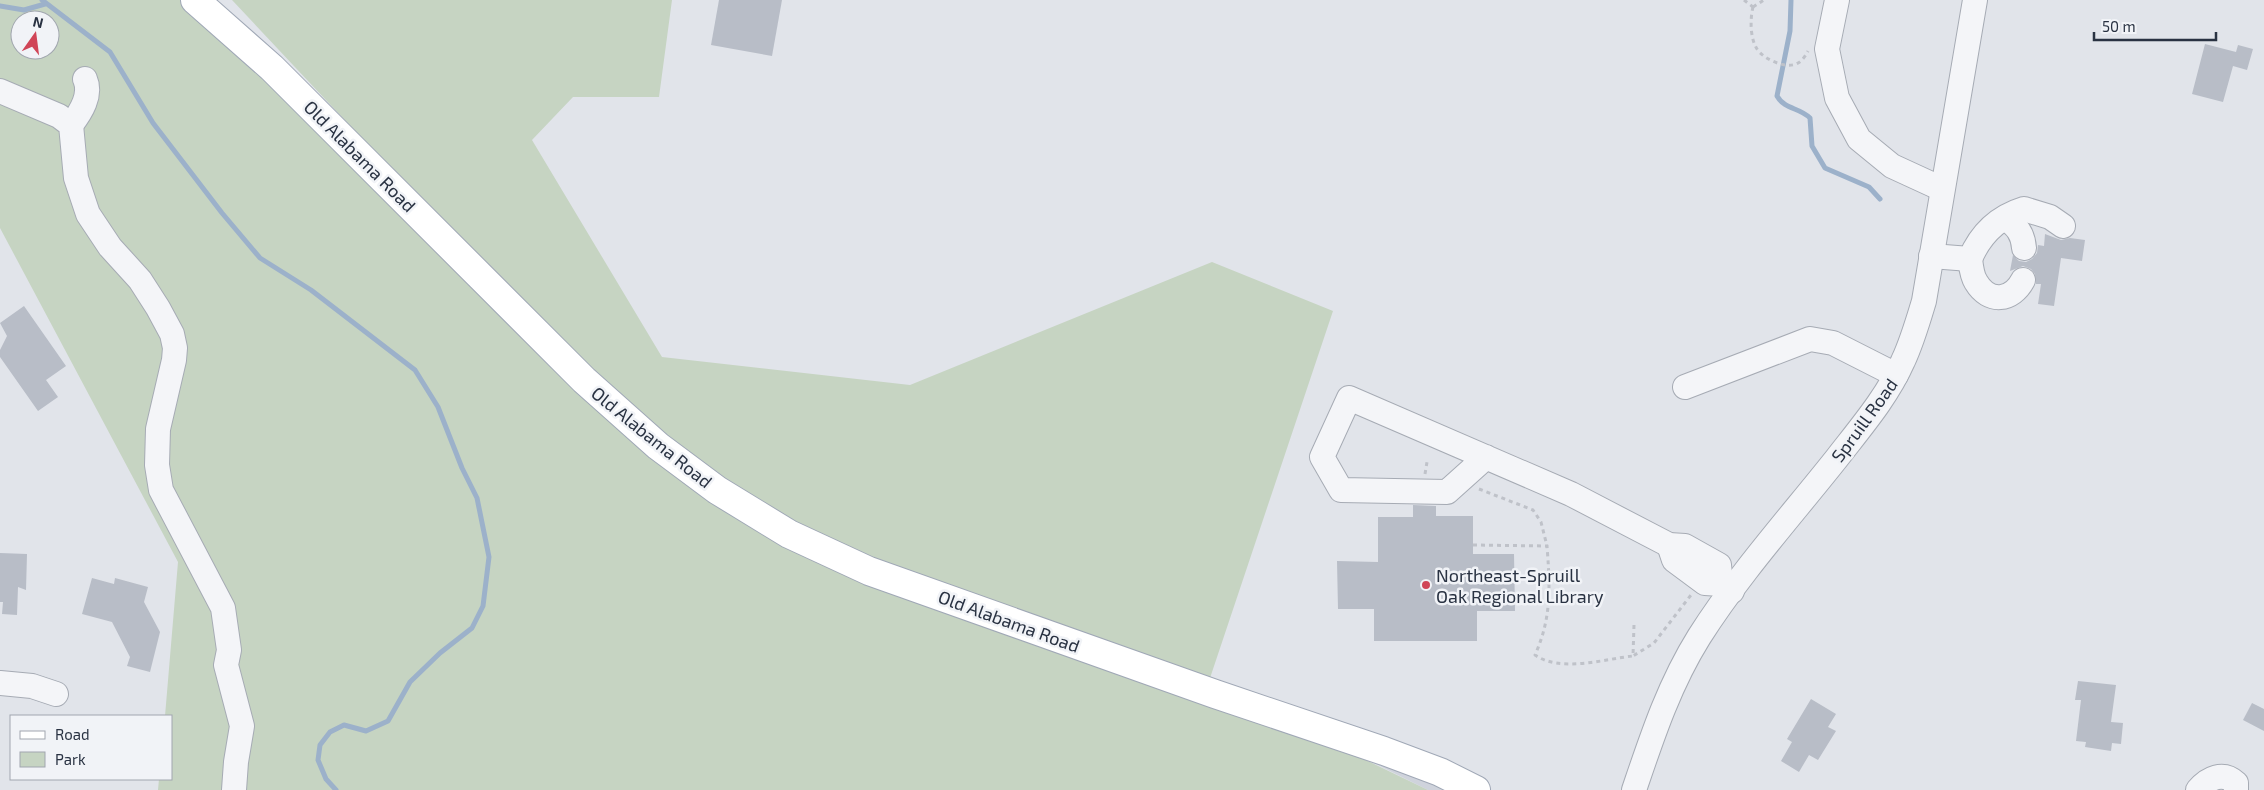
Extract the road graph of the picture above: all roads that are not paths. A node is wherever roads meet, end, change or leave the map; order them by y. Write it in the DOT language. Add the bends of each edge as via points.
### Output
graph roads {
  1 [pos="195,0"];
  2 [pos="1837,0"];
  3 [pos="1975,0"];
  4 [pos="85,79"];
  5 [pos="0,91"];
  6 [pos="71,125"];
  7 [pos="1942,189"];
  8 [pos="2005,218"];
  9 [pos="2063,226"];
  10 [pos="2024,248"];
  11 [pos="1931,256"];
  12 [pos="1970,259"];
  13 [pos="2022,280"];
  14 [pos="1896,375"];
  15 [pos="1684,388"];
  16 [pos="1486,458"];
  17 [pos="1718,585"];
  18 [pos="0,683"];
  19 [pos="56,694"];
  20 [pos="234,790"];
  21 [pos="1476,790"];
  22 [pos="1634,790"];
  23 [pos="2198,790"];
  24 [pos="2236,790"];
  1 -- 21 [label="main road, Old Alabama Road" via="272,68 584,380 658,446 717,490 789,534 869,572 1384,751 1440,772"];
  2 -- 7 [label="street" via="1827,49 1837,98 1859,139 1892,166"];
  3 -- 7 [label="street, Spruill Road"];
  4 -- 6 [label="street" via="87,95"];
  5 -- 6 [label="street" via="59,116"];
  6 -- 20 [label="street" via="76,178 88,214 110,247 140,280 172,334 174,360 158,429 157,464 161,490 223,608 229,650 226,665 242,726"];
  7 -- 11 [label="street, Spruill Road"];
  8 -- 9 [label="street" via="2024,209 2050,217"];
  8 -- 10 [label="street" via="2020,233"];
  8 -- 12 [label="street" via="1987,230"];
  11 -- 12 [label="street"];
  11 -- 14 [label="street, Spruill Road" via="1915,332"];
  12 -- 13 [label="street" via="1976,282 1991,297 1999,298 2015,292"];
  14 -- 15 [label="street" via="1834,343 1810,339"];
  14 -- 17 [label="street, Spruill Road" via="1874,412"];
  16 -- 16 [label="street" via="1447,492 1341,490 1322,457 1349,398"];
  16 -- 17 [label="street" via="1586,500 1669,545 1674,560"];
  17 -- 22 [label="street, Spruill Road" via="1699,637 1661,710"];
  18 -- 19 [label="street" via="32,686"];
  23 -- 24 [label="street" via="2211,779 2222,776 2236,782"];
}
